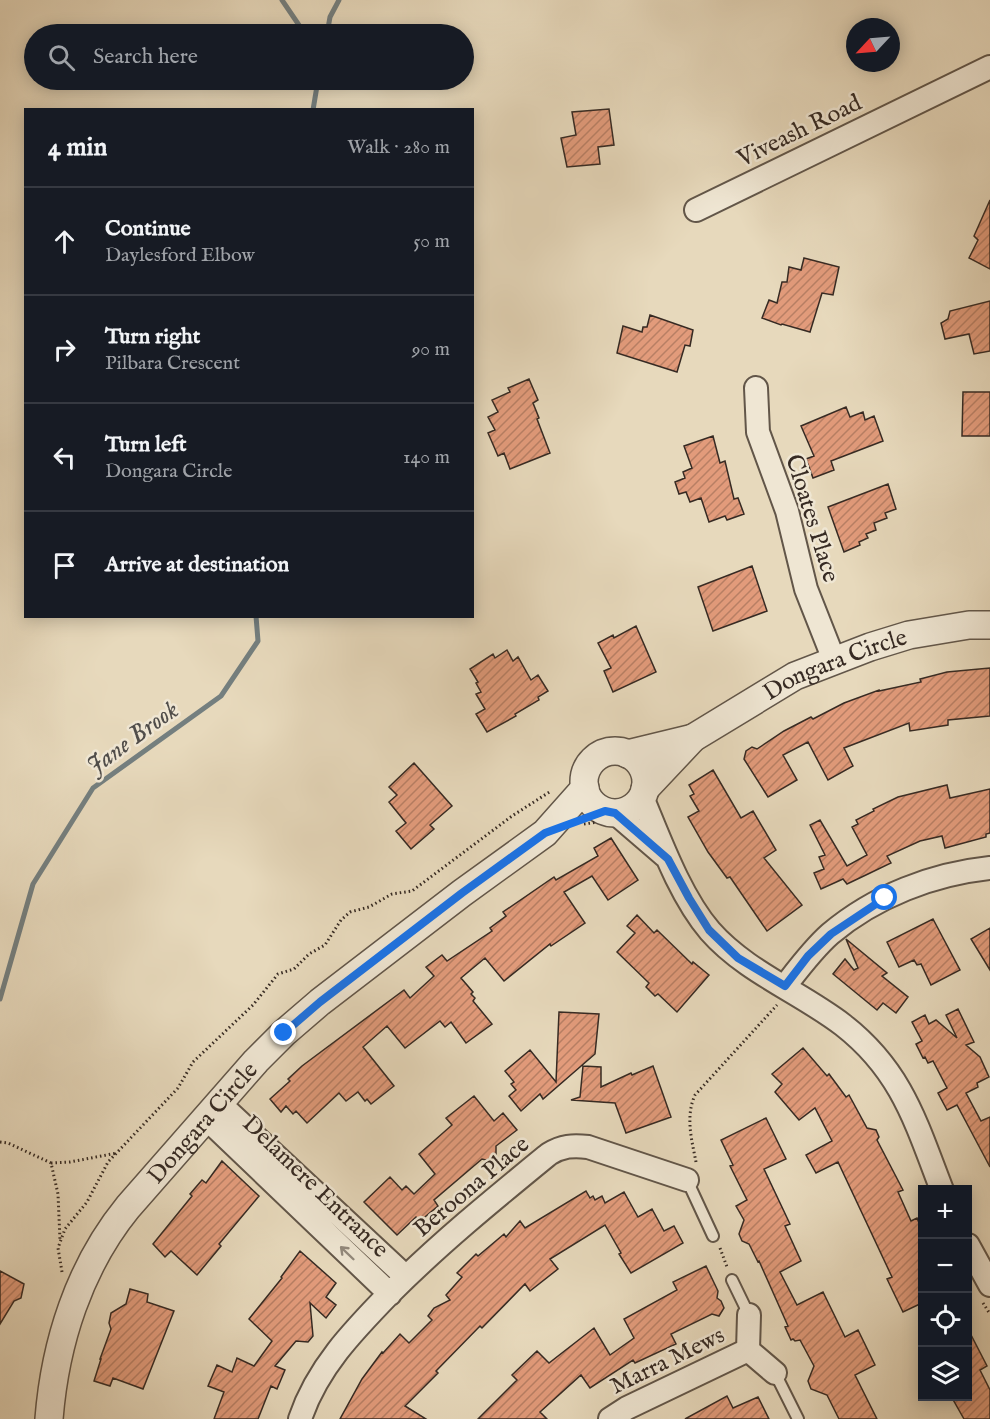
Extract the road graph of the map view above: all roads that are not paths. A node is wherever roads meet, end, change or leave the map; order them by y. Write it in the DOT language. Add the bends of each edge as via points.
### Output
graph roads {
  1 [pos="990,68"];
  2 [pos="696,210"];
  3 [pos="756,388"];
  4 [pos="990,625"];
  5 [pos="834,660"];
  6 [pos="693,738"];
  7 [pos="627,754"];
  8 [pos="585,788"];
  9 [pos="643,793"];
  10 [pos="601,817"];
  11 [pos="545,833"];
  12 [pos="668,859"];
  13 [pos="990,868"];
  14 [pos="782,994"];
  15 [pos="213,1111"];
  16 [pos="687,1180"];
  17 [pos="940,1185"];
  18 [pos="713,1236"];
  19 [pos="972,1252"];
  20 [pos="406,1277"];
  21 [pos="732,1280"];
  22 [pos="990,1285"];
  23 [pos="390,1294"];
  24 [pos="749,1315"];
  25 [pos="748,1350"];
  26 [pos="775,1373"];
  27 [pos="49,1419"];
  28 [pos="300,1419"];
  29 [pos="609,1419"];
  30 [pos="798,1419"];
  1 -- 2 [label="street, Viveash Road"];
  3 -- 5 [label="street, Cloates Place" via="758,432 787,511 806,589"];
  4 -- 5 [label="street, Dongara Circle" via="909,635"];
  5 -- 6 [label="street, Dongara Circle" via="795,676"];
  6 -- 7 [label="street, Dongara Circle"];
  6 -- 9 [label="street, Dongara Circle"];
  7 -- 8 [label="street" via="611,751 593,759 586,770"];
  7 -- 9 [label="street" via="633,756 645,774"];
  8 -- 10 [label="street"];
  8 -- 11 [label="street, Dongara Circle"];
  9 -- 10 [label="street" via="631,808"];
  9 -- 12 [label="street"];
  10 -- 11 [label="street, Dongara Circle"];
  10 -- 12 [label="street"];
  11 -- 15 [label="street, Dongara Circle" via="320,1002 256,1061"];
  12 -- 14 [label="street" via="709,930"];
  13 -- 14 [label="street" via="942,876 885,898 831,934 808,956"];
  14 -- 17 [label="street" via="842,1024 894,1078 910,1107"];
  15 -- 20 [label="street, Delamere Entrance"];
  23 -- 15 [label="street, Delamere Entrance, one-way"];
  15 -- 27 [label="street, Dongara Circle" via="111,1228 90,1265 61,1340"];
  16 -- 18 [label="lane"];
  16 -- 20 [label="street, Beroona Place" via="588,1147 560,1147"];
  19 -- 22 [label="street"];
  20 -- 23 [label="street, Beroona Place"];
  21 -- 24 [label="lane, Marra Mews"];
  23 -- 28 [label="street, Beroona Place" via="335,1352 317,1379"];
  24 -- 25 [label="street, Marra Mews"];
  25 -- 26 [label="street, Marra Mews"];
  25 -- 29 [label="street, Marra Mews"];
  26 -- 30 [label="lane, Marra Mews"];
}
